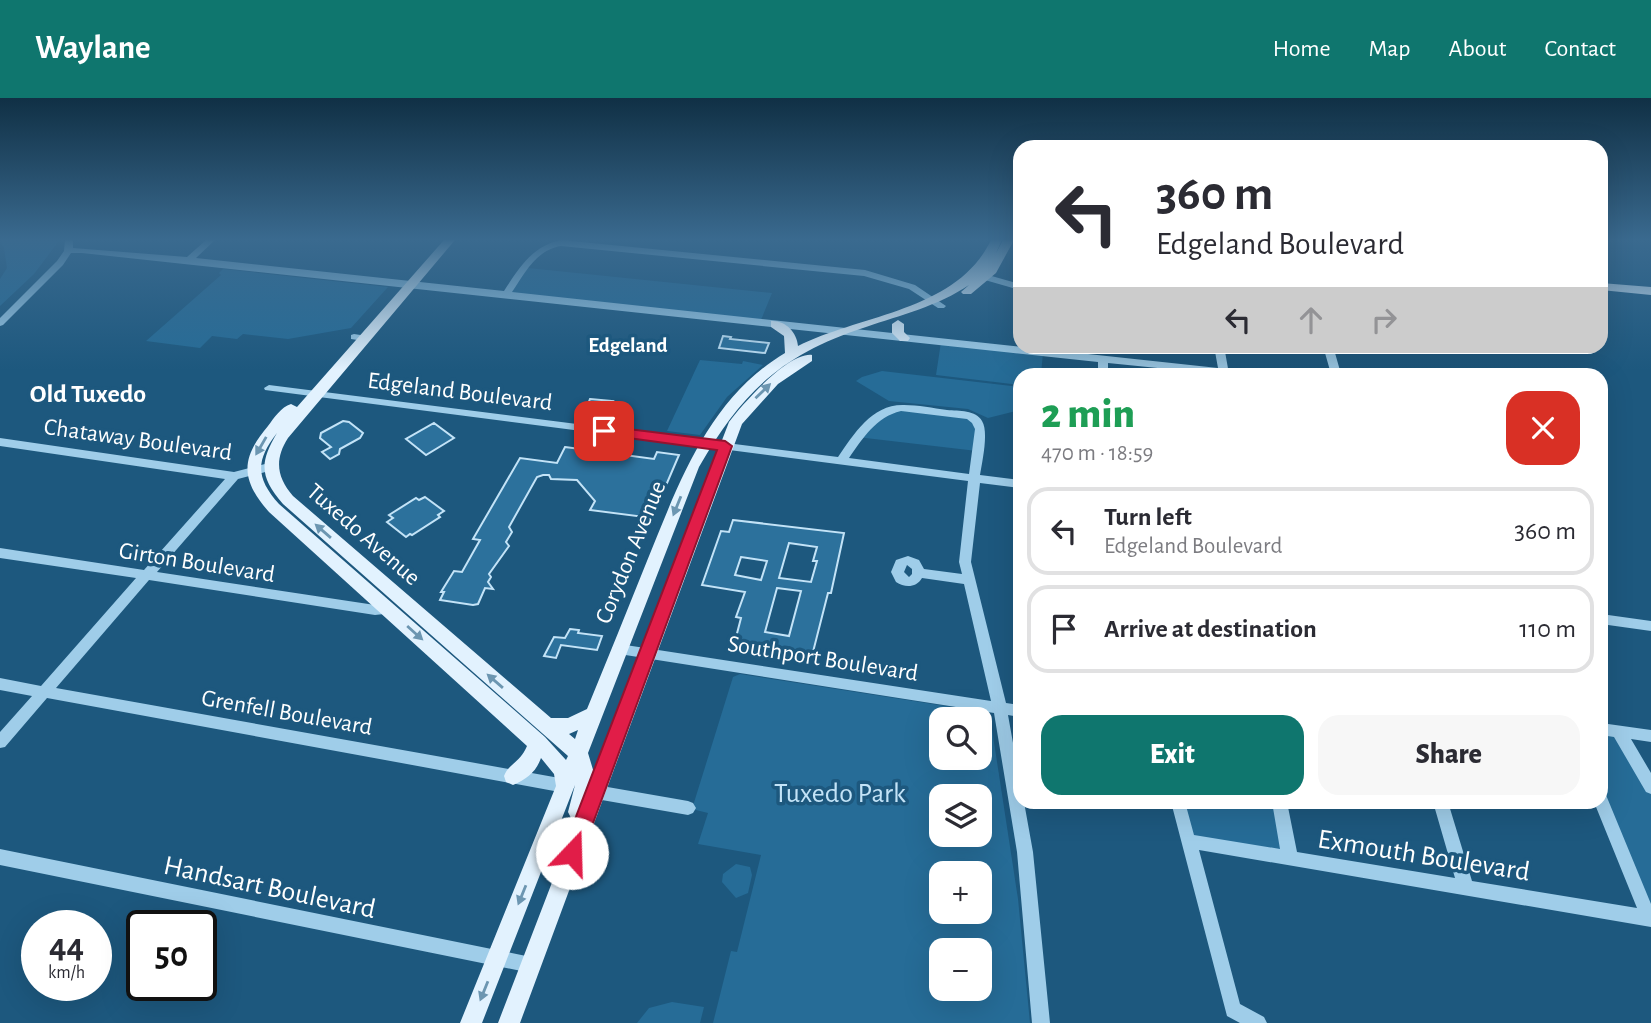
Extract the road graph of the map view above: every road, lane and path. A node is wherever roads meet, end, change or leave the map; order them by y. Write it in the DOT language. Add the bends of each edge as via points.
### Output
graph roads {
  1 [pos="41,283"];
  2 [pos="399,283"];
  3 [pos="515,283"];
  4 [pos="902,283"];
  5 [pos="973,283"];
  6 [pos="407,284"];
  7 [pos="1608,287"];
  8 [pos="1651,291"];
  9 [pos="1608,294"];
  10 [pos="506,295"];
  11 [pos="1651,298"];
  12 [pos="938,303"];
  13 [pos="0,323"];
  14 [pos="775,324"];
  15 [pos="888,324"];
  16 [pos="841,331"];
  17 [pos="866,334"];
  18 [pos="904,338"];
  19 [pos="827,343"];
  20 [pos="1013,350"];
  21 [pos="1056,354"];
  22 [pos="791,356"];
  23 [pos="1103,359"];
  24 [pos="1103,368"];
  25 [pos="1181,368"];
  26 [pos="269,388"];
  27 [pos="309,393"];
  28 [pos="0,442"];
  29 [pos="705,444"];
  30 [pos="725,446"];
  31 [pos="842,460"];
  32 [pos="261,469"];
  33 [pos="234,476"];
  34 [pos="975,478"];
  35 [pos="1013,483"];
  36 [pos="0,553"];
  37 [pos="920,573"];
  38 [pos="146,575"];
  39 [pos="968,579"];
  40 [pos="388,609"];
  41 [pos="1608,620"];
  42 [pos="1651,626"];
  43 [pos="619,649"];
  44 [pos="648,653"];
  45 [pos="0,684"];
  46 [pos="44,692"];
  47 [pos="1000,708"];
  48 [pos="1013,710"];
  49 [pos="593,715"];
  50 [pos="546,726"];
  51 [pos="1608,730"];
  52 [pos="1618,731"];
  53 [pos="1651,736"];
  54 [pos="0,742"];
  55 [pos="538,743"];
  56 [pos="578,753"];
  57 [pos="513,776"];
  58 [pos="1013,780"];
  59 [pos="565,786"];
  60 [pos="1651,786"];
  61 [pos="596,792"];
  62 [pos="688,808"];
  63 [pos="1018,809"];
  64 [pos="1180,809"];
  65 [pos="1281,809"];
  66 [pos="1443,809"];
  67 [pos="1605,809"];
  68 [pos="1188,841"];
  69 [pos="572,853"];
  70 [pos="0,857"];
  71 [pos="1290,859"];
  72 [pos="1465,887"];
  73 [pos="1650,919"];
  74 [pos="497,959"];
  75 [pos="531,965"];
  76 [pos="471,1023"];
  77 [pos="509,1023"];
  78 [pos="1041,1023"];
  79 [pos="1258,1023"];
  1 -- 13 [label="street"];
  2 -- 6 [label="street"];
  3 -- 10 [label="street"];
  4 -- 12 [label="street"];
  5 -- 12 [label="main road, Corydon Avenue" via="957,299"];
  6 -- 10 [label="street"];
  6 -- 27 [label="main road"];
  7 -- 8 [label="main road"];
  9 -- 11 [label="main road"];
  10 -- 14 [label="street"];
  12 -- 15 [label="main road, Corydon Avenue"];
  12 -- 15 [label="main road, Corydon Avenue"];
  14 -- 16 [label="street"];
  14 -- 22 [label="main road" via="792,337"];
  15 -- 16 [label="main road, Corydon Avenue"];
  15 -- 17 [label="main road, Corydon Avenue"];
  15 -- 18 [label="main road"];
  16 -- 17 [label="street"];
  16 -- 19 [label="main road, Corydon Avenue"];
  17 -- 18 [label="street"];
  17 -- 19 [label="main road, Corydon Avenue"];
  18 -- 20 [label="street"];
  19 -- 22 [label="main road, Corydon Avenue"];
  30 -- 19 [label="main road, Corydon Avenue, one-way" via="736,422 774,381"];
  21 -- 23 [label="street"];
  22 -- 29 [label="main road, Corydon Avenue" via="739,395"];
  23 -- 24 [label="street"];
  23 -- 25 [label="street"];
  26 -- 27 [label="street, Edgeland Boulevard"];
  27 -- 29 [label="street, Edgeland Boulevard"];
  27 -- 32 [label="main road" via="264,441 255,457"];
  28 -- 33 [label="street, Chataway Boulevard"];
  29 -- 30 [label="street, Edgeland Boulevard"];
  29 -- 43 [label="main road, Corydon Avenue, one-way"];
  30 -- 31 [label="street, Edgeland Boulevard"];
  30 -- 44 [label="main road, Corydon Avenue"];
  31 -- 34 [label="street, Edgeland Boulevard"];
  31 -- 34 [label="street" via="861,430 889,410 970,416 979,429"];
  32 -- 33 [label="street, Chataway Boulevard"];
  32 -- 40 [label="main road, Tuxedo Avenue" via="256,486 262,497"];
  50 -- 32 [label="main road, Tuxedo Avenue, one-way" via="288,500"];
  33 -- 38 [label="street"];
  34 -- 35 [label="street, Edgeland Boulevard"];
  34 -- 39 [label="street" via="965,562"];
  36 -- 38 [label="street, Girton Boulevard"];
  37 -- 39 [label="street"];
  38 -- 40 [label="street, Girton Boulevard"];
  38 -- 46 [label="street"];
  39 -- 47 [label="street"];
  40 -- 55 [label="main road, Tuxedo Avenue, one-way"];
  41 -- 42 [label="street"];
  43 -- 44 [label="street, Southport Boulevard"];
  43 -- 49 [label="main road, Corydon Avenue"];
  44 -- 47 [label="street, Southport Boulevard"];
  44 -- 61 [label="main road, Corydon Avenue"];
  45 -- 46 [label="street, Grenfell Boulevard"];
  46 -- 54 [label="street"];
  46 -- 57 [label="street, Grenfell Boulevard"];
  47 -- 48 [label="street, Southport Boulevard"];
  47 -- 58 [label="street"];
  49 -- 50 [label="main road" via="569,726"];
  49 -- 56 [label="main road, Corydon Avenue"];
  50 -- 56 [label="main road, Tuxedo Avenue"];
  51 -- 52 [label="street"];
  52 -- 53 [label="street"];
  52 -- 60 [label="street"];
  55 -- 57 [label="main road" via="529,765"];
  55 -- 59 [label="main road, Tuxedo Avenue" via="556,760"];
  56 -- 59 [label="main road, Corydon Avenue"];
  56 -- 69 [label="main road" via="586,777 569,837"];
  57 -- 59 [label="street, Grenfell Boulevard"];
  59 -- 74 [label="main road, Corydon Avenue, one-way"];
  61 -- 62 [label="street"];
  61 -- 69 [label="main road, Corydon Avenue"];
  63 -- 78 [label="street"];
  64 -- 68 [label="street"];
  65 -- 71 [label="street"];
  66 -- 72 [label="street"];
  67 -- 73 [label="street"];
  68 -- 71 [label="street, Exmouth Boulevard"];
  68 -- 79 [label="street" via="1233,1010"];
  69 -- 75 [label="main road, Corydon Avenue"];
  70 -- 74 [label="street, Handsart Boulevard"];
  71 -- 72 [label="street, Exmouth Boulevard"];
  72 -- 73 [label="street, Exmouth Boulevard"];
  74 -- 75 [label="street, Handsart Boulevard"];
  74 -- 76 [label="main road, Corydon Avenue, one-way"];
  75 -- 77 [label="main road, Corydon Avenue"];
}
